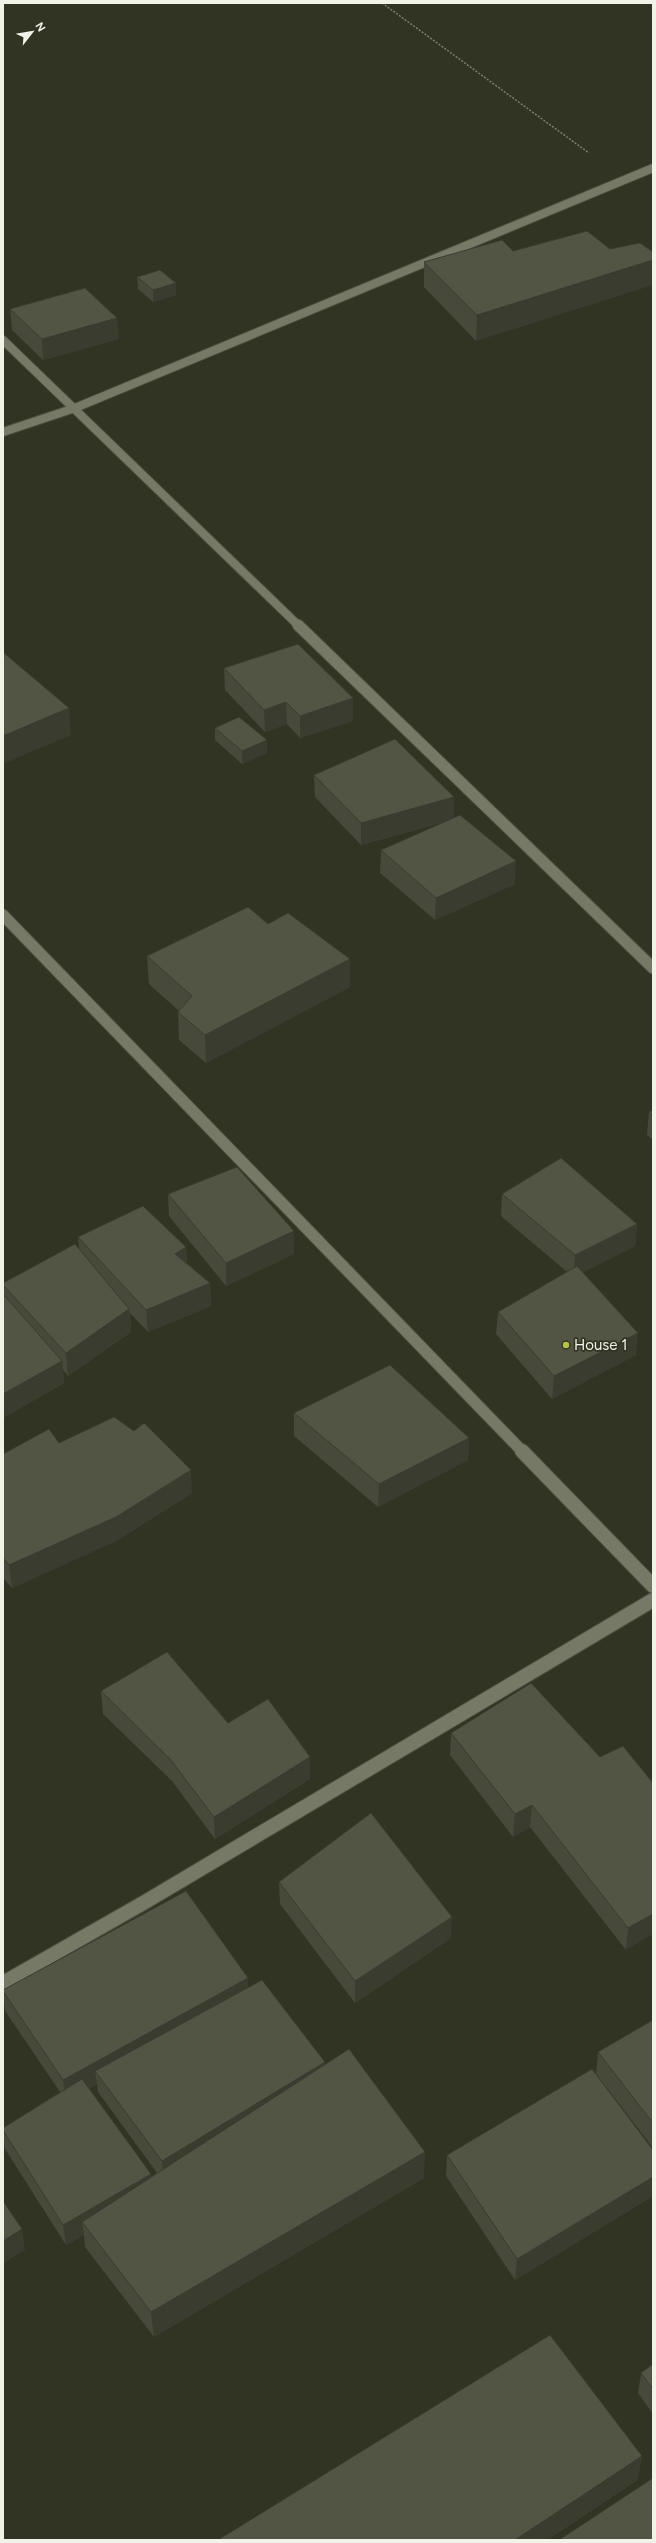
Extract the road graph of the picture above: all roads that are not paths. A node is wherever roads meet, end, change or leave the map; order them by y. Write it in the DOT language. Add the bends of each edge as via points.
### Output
graph roads {
  1 [pos="653,168"];
  2 [pos="3,340"];
  3 [pos="75,408"];
  4 [pos="3,432"];
  5 [pos="3,915"];
  6 [pos="653,968"];
  7 [pos="653,1586"];
  8 [pos="653,1600"];
  9 [pos="3,1983"];
  1 -- 3 [label="street"];
  2 -- 3 [label="street"];
  3 -- 4 [label="street"];
  3 -- 6 [label="street"];
  5 -- 7 [label="street"];
  8 -- 9 [label="street" via="145,1902"];
}
